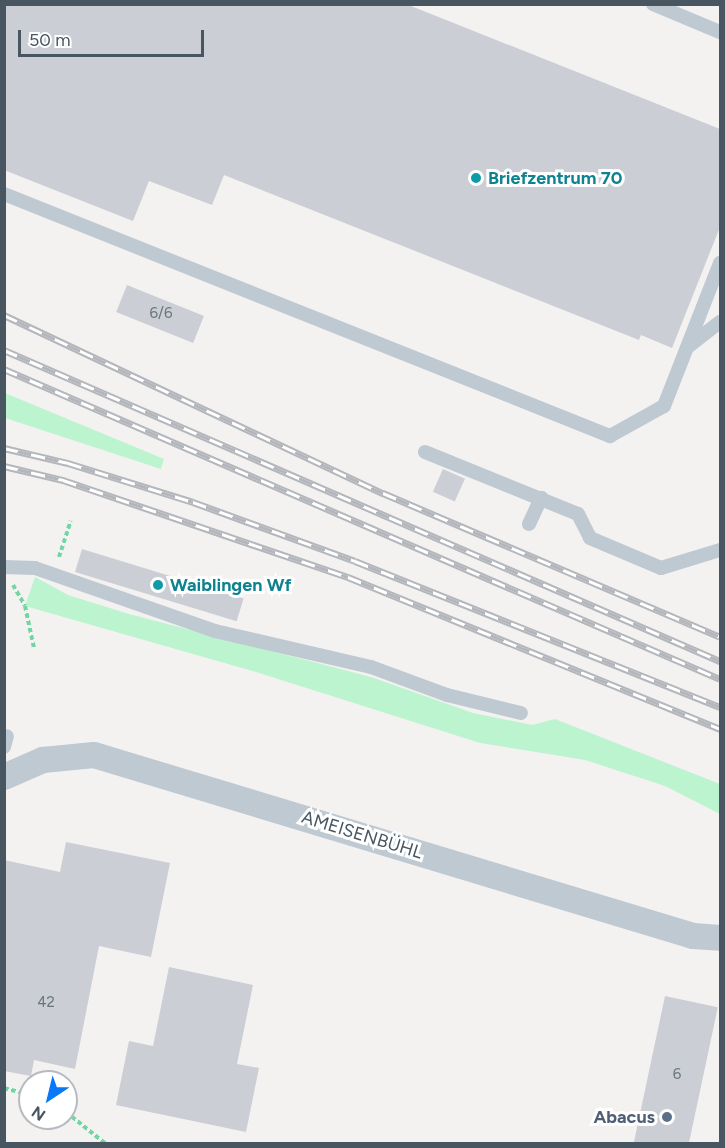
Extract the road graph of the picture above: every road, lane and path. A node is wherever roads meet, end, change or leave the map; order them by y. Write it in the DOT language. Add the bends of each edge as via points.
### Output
graph roads {
  1 [pos="652,4"];
  2 [pos="720,32"];
  3 [pos="4,194"];
  4 [pos="720,263"];
  5 [pos="720,322"];
  6 [pos="687,347"];
  7 [pos="425,452"];
  8 [pos="541,498"];
  9 [pos="71,521"];
  10 [pos="529,524"];
  11 [pos="720,550"];
  12 [pos="7,574"];
  13 [pos="53,575"];
  14 [pos="33,648"];
  15 [pos="520,713"];
  16 [pos="4,777"];
  17 [pos="720,938"];
  18 [pos="78,1121"];
  19 [pos="106,1143"];
  1 -- 2 [label="lane"];
  3 -- 6 [label="lane" via="610,436 664,406"];
  4 -- 6 [label="lane"];
  5 -- 6 [label="lane"];
  7 -- 8 [label="lane"];
  8 -- 10 [label="lane"];
  8 -- 11 [label="lane" via="578,514 590,538 661,568"];
  9 -- 13 [label="path"];
  12 -- 13 [label="lane" via="35,568"];
  12 -- 14 [label="path" via="25,606"];
  13 -- 15 [label="lane" via="215,632 371,667 447,695"];
  16 -- 17 [label="street, AMEISENBÜHL" via="43,760 94,755 693,936"];
  18 -- 19 [label="path"];
}
